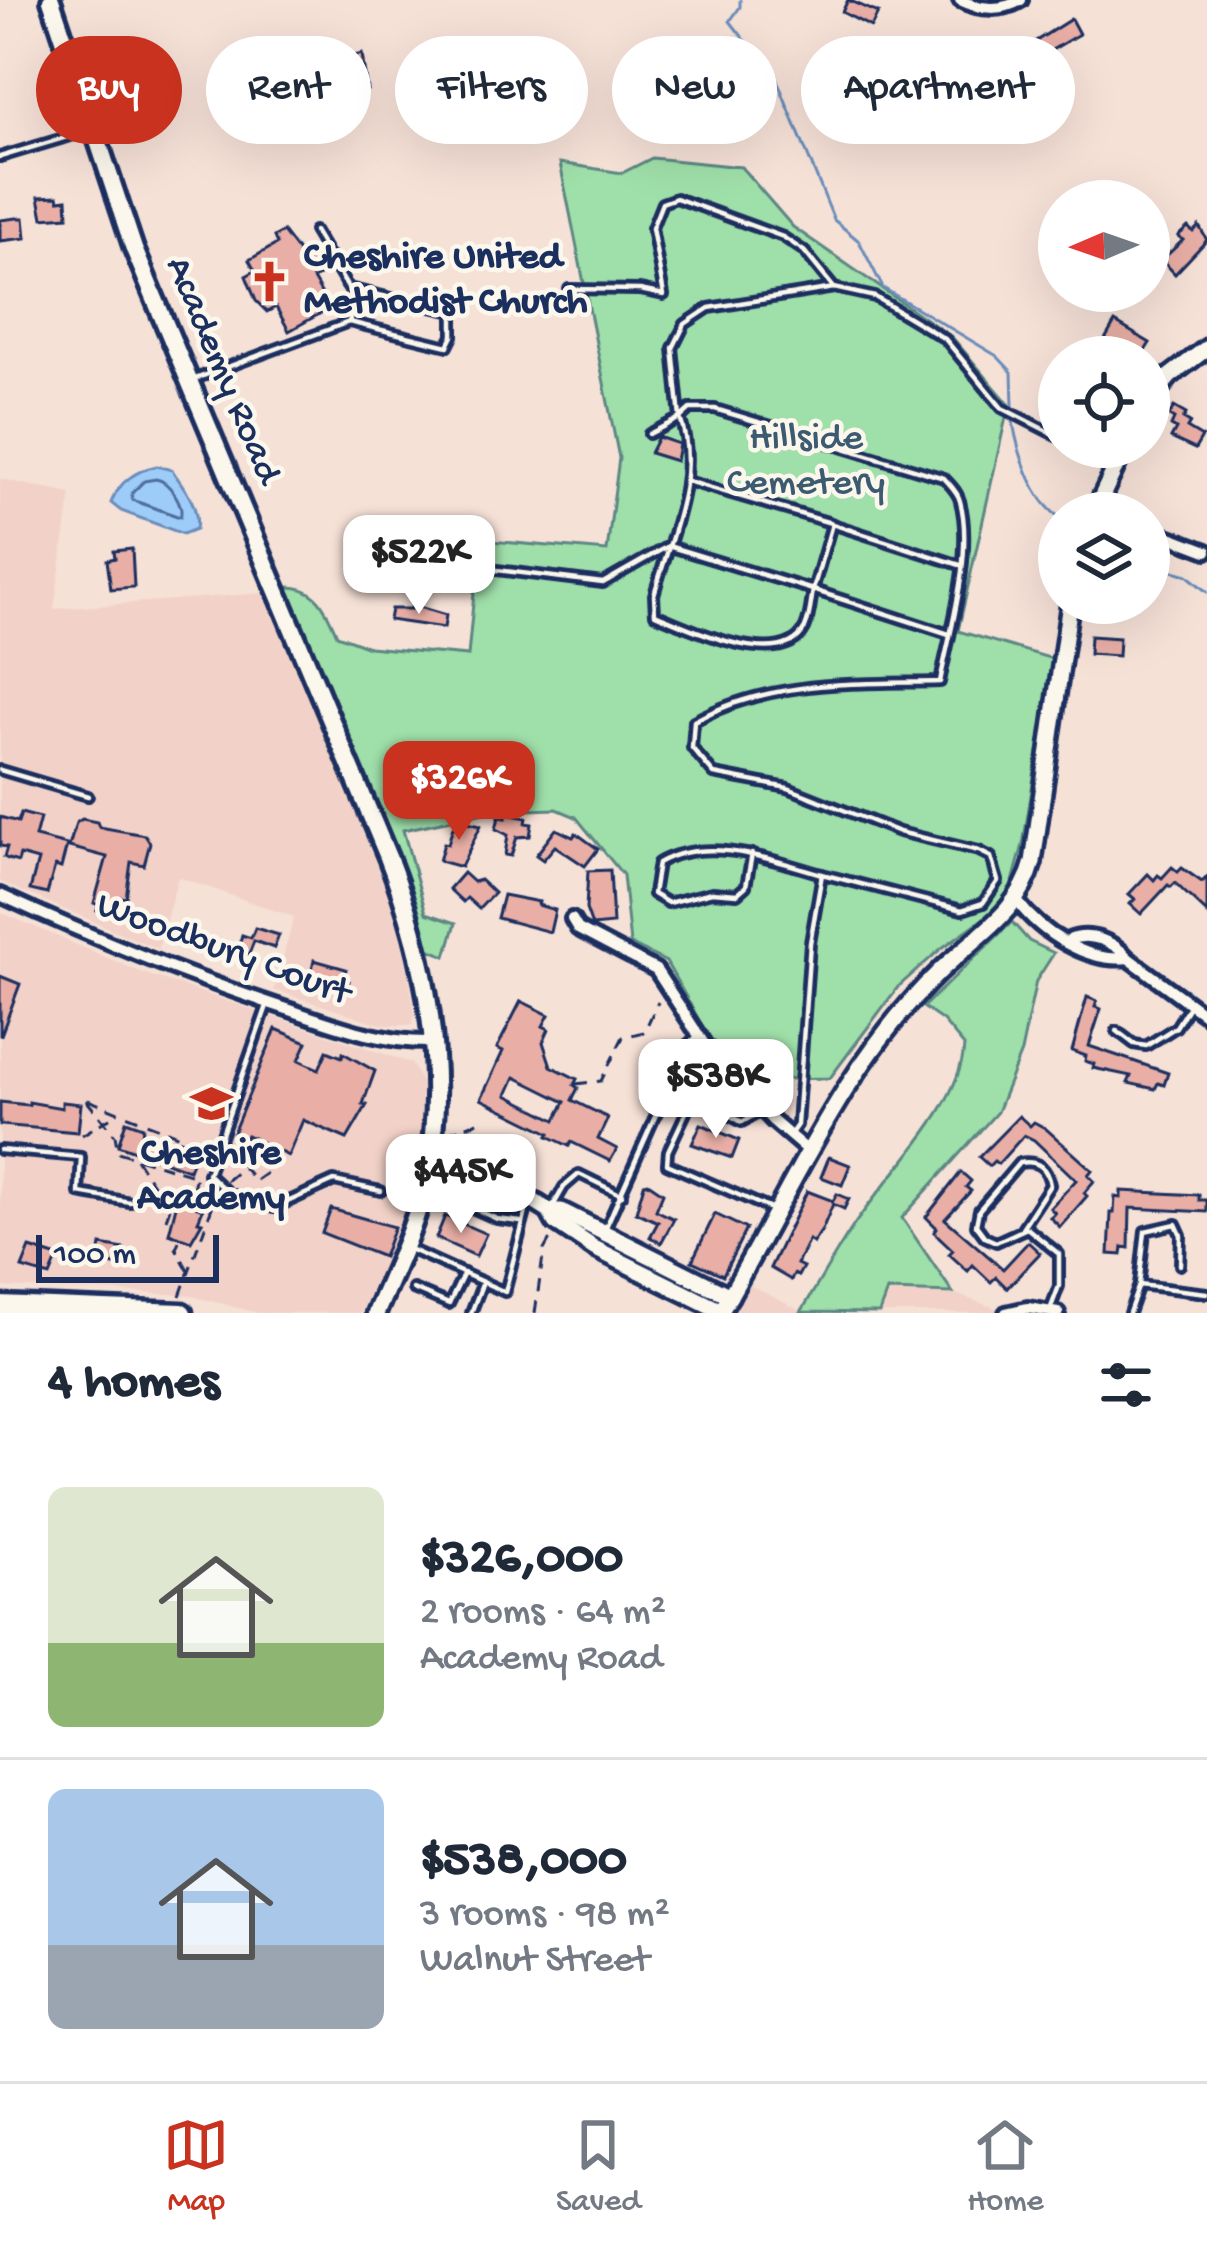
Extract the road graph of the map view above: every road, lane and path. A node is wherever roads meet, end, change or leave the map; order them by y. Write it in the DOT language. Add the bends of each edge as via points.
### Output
graph roads {
  1 [pos="51,0"];
  2 [pos="960,0"];
  3 [pos="1021,0"];
  4 [pos="62,36"];
  5 [pos="43,144"];
  6 [pos="97,144"];
  7 [pos="0,157"];
  8 [pos="314,231"];
  9 [pos="834,288"];
  10 [pos="569,289"];
  11 [pos="356,292"];
  12 [pos="350,322"];
  13 [pos="1207,348"];
  14 [pos="1170,376"];
  15 [pos="190,381"];
  16 [pos="680,418"];
  17 [pos="1038,426"];
  18 [pos="649,434"];
  19 [pos="1111,468"];
  20 [pos="1114,470"];
  21 [pos="687,481"];
  22 [pos="1107,492"];
  23 [pos="832,524"];
  24 [pos="1170,538"];
  25 [pos="668,546"];
  26 [pos="1207,551"];
  27 [pos="961,566"];
  28 [pos="497,570"];
  29 [pos="813,590"];
  30 [pos="1067,624"];
  31 [pos="949,634"];
  32 [pos="0,770"];
  33 [pos="88,796"];
  34 [pos="752,854"];
  35 [pos="822,874"];
  36 [pos="0,895"];
  37 [pos="1017,901"];
  38 [pos="572,920"];
  39 [pos="658,1002"];
  40 [pos="268,1003"];
  41 [pos="1192,1004"];
  42 [pos="1207,1016"];
  43 [pos="1117,1031"];
  44 [pos="698,1036"];
  45 [pos="431,1042"];
  46 [pos="576,1084"];
  47 [pos="763,1110"];
  48 [pos="118,1112"];
  49 [pos="102,1120"];
  50 [pos="481,1121"];
  51 [pos="446,1134"];
  52 [pos="82,1135"];
  53 [pos="788,1137"];
  54 [pos="238,1142"];
  55 [pos="200,1144"];
  56 [pos="0,1150"];
  57 [pos="808,1151"];
  58 [pos="431,1154"];
  59 [pos="135,1157"];
  60 [pos="279,1158"];
  61 [pos="243,1167"];
  62 [pos="196,1177"];
  63 [pos="224,1183"];
  64 [pos="193,1188"];
  65 [pos="381,1191"];
  66 [pos="203,1196"];
  67 [pos="622,1196"];
  68 [pos="448,1197"];
  69 [pos="531,1198"];
  70 [pos="130,1202"];
  71 [pos="200,1205"];
  72 [pos="169,1209"];
  73 [pos="549,1211"];
  74 [pos="778,1213"];
  75 [pos="166,1219"];
  76 [pos="521,1222"];
  77 [pos="1022,1228"];
  78 [pos="554,1232"];
  79 [pos="179,1240"];
  80 [pos="598,1241"];
  81 [pos="404,1246"];
  82 [pos="1180,1265"];
  83 [pos="189,1271"];
  84 [pos="464,1273"];
  85 [pos="483,1282"];
  86 [pos="1139,1286"];
  87 [pos="412,1289"];
  88 [pos="1207,1293"];
  89 [pos="181,1305"];
  90 [pos="0,1306"];
  91 [pos="724,1307"];
  92 [pos="1054,1312"];
  93 [pos="376,1313"];
  94 [pos="471,1313"];
  95 [pos="535,1313"];
  96 [pos="1006,1313"];
  97 [pos="1130,1313"];
  1 -- 4 [label="main road, Academy Road"];
  2 -- 3 [label="street" via="1008,8"];
  5 -- 7 [label="lane"];
  6 -- 15 [label="main road, Academy Road"];
  8 -- 11 [label="lane"];
  9 -- 10 [label="lane" via="805,250 782,236 676,198 662,203 652,228 664,296"];
  9 -- 16 [label="lane" via="709,308 685,324 673,348"];
  9 -- 17 [label="lane" via="875,297 945,339 1002,407"];
  11 -- 12 [label="lane"];
  11 -- 12 [label="lane" via="446,307 453,336 448,346"];
  12 -- 15 [label="lane"];
  13 -- 14 [label="street"];
  15 -- 45 [label="main road, Academy Road" via="400,887"];
  16 -- 18 [label="lane"];
  16 -- 21 [label="lane" via="689,440"];
  16 -- 27 [label="lane" via="690,409 715,409 944,478 960,496"];
  19 -- 20 [label="lane"];
  20 -- 22 [label="street"];
  21 -- 23 [label="lane"];
  21 -- 25 [label="lane"];
  23 -- 27 [label="lane"];
  23 -- 29 [label="lane"];
  24 -- 26 [label="street"];
  25 -- 28 [label="lane" via="603,583"];
  25 -- 29 [label="lane"];
  25 -- 29 [label="lane" via="655,614 717,639 789,646 805,628"];
  27 -- 31 [label="lane"];
  29 -- 31 [label="lane"];
  30 -- 37 [label="street" via="1033,862"];
  31 -- 35 [label="lane" via="940,682 796,685 728,702 694,721 692,748 714,773 788,788 899,832 979,850 992,857 998,880 983,903 962,910"];
  32 -- 33 [label="lane"];
  34 -- 34 [label="lane" via="668,857 658,863 653,894 668,903 737,894"];
  34 -- 35 [label="lane"];
  35 -- 53 [label="lane" via="797,1125"];
  36 -- 40 [label="street, Woodbury Court"];
  37 -- 41 [label="street" via="1046,931 1077,949 1129,958"];
  37 -- 57 [label="street" via="903,1011"];
  38 -- 44 [label="street" via="656,970"];
  39 -- 46 [label="path" via="644,1033 623,1037 601,1081"];
  40 -- 45 [label="street, Woodbury Court" via="363,1034"];
  40 -- 65 [label="lane" via="208,1174 229,1194 274,1208 334,1181"];
  41 -- 42 [label="street"];
  41 -- 43 [label="lane" via="1176,1028 1146,1046"];
  44 -- 47 [label="street"];
  44 -- 67 [label="lane" via="687,1045"];
  45 -- 58 [label="main road, Academy Road"];
  47 -- 53 [label="street"];
  47 -- 74 [label="lane" via="742,1121 705,1102 690,1104 667,1164"];
  48 -- 49 [label="path"];
  48 -- 49 [label="path" via="86,1100"];
  48 -- 55 [label="path"];
  49 -- 52 [label="path"];
  49 -- 59 [label="path" via="118,1152"];
  50 -- 51 [label="path"];
  53 -- 57 [label="street"];
  54 -- 61 [label="path"];
  56 -- 70 [label="lane" via="80,1157 79,1193"];
  57 -- 74 [label="street"];
  58 -- 69 [label="street" via="469,1163"];
  58 -- 81 [label="main road, Academy Road"];
  59 -- 62 [label="path"];
  59 -- 72 [label="path"];
  60 -- 61 [label="path" via="255,1180"];
  61 -- 63 [label="path"];
  62 -- 64 [label="path"];
  62 -- 66 [label="path" via="208,1183"];
  64 -- 66 [label="path"];
  64 -- 72 [label="path" via="176,1191"];
  66 -- 71 [label="path"];
  66 -- 83 [label="path" via="218,1190"];
  67 -- 73 [label="lane" via="580,1174"];
  67 -- 80 [label="lane"];
  68 -- 76 [label="lane"];
  69 -- 73 [label="street"];
  69 -- 76 [label="lane"];
  72 -- 75 [label="path"];
  73 -- 80 [label="street" via="555,1222"];
  74 -- 91 [label="street"];
  76 -- 85 [label="lane" via="506,1292"];
  77 -- 77 [label="lane" via="996,1242 976,1225 979,1210 1019,1163 1039,1164 1050,1185"];
  77 -- 92 [label="lane" via="1058,1254"];
  78 -- 95 [label="path"];
  79 -- 83 [label="path"];
  80 -- 91 [label="street"];
  81 -- 84 [label="lane"];
  81 -- 93 [label="main road, Academy Road"];
  82 -- 86 [label="lane" via="1176,1224 1150,1227"];
  83 -- 89 [label="path"];
  84 -- 85 [label="lane"];
  84 -- 87 [label="lane" via="449,1304"];
  85 -- 94 [label="lane"];
  86 -- 88 [label="lane"];
  86 -- 97 [label="lane"];
  89 -- 90 [label="highway"];
  92 -- 96 [label="street"];
}
